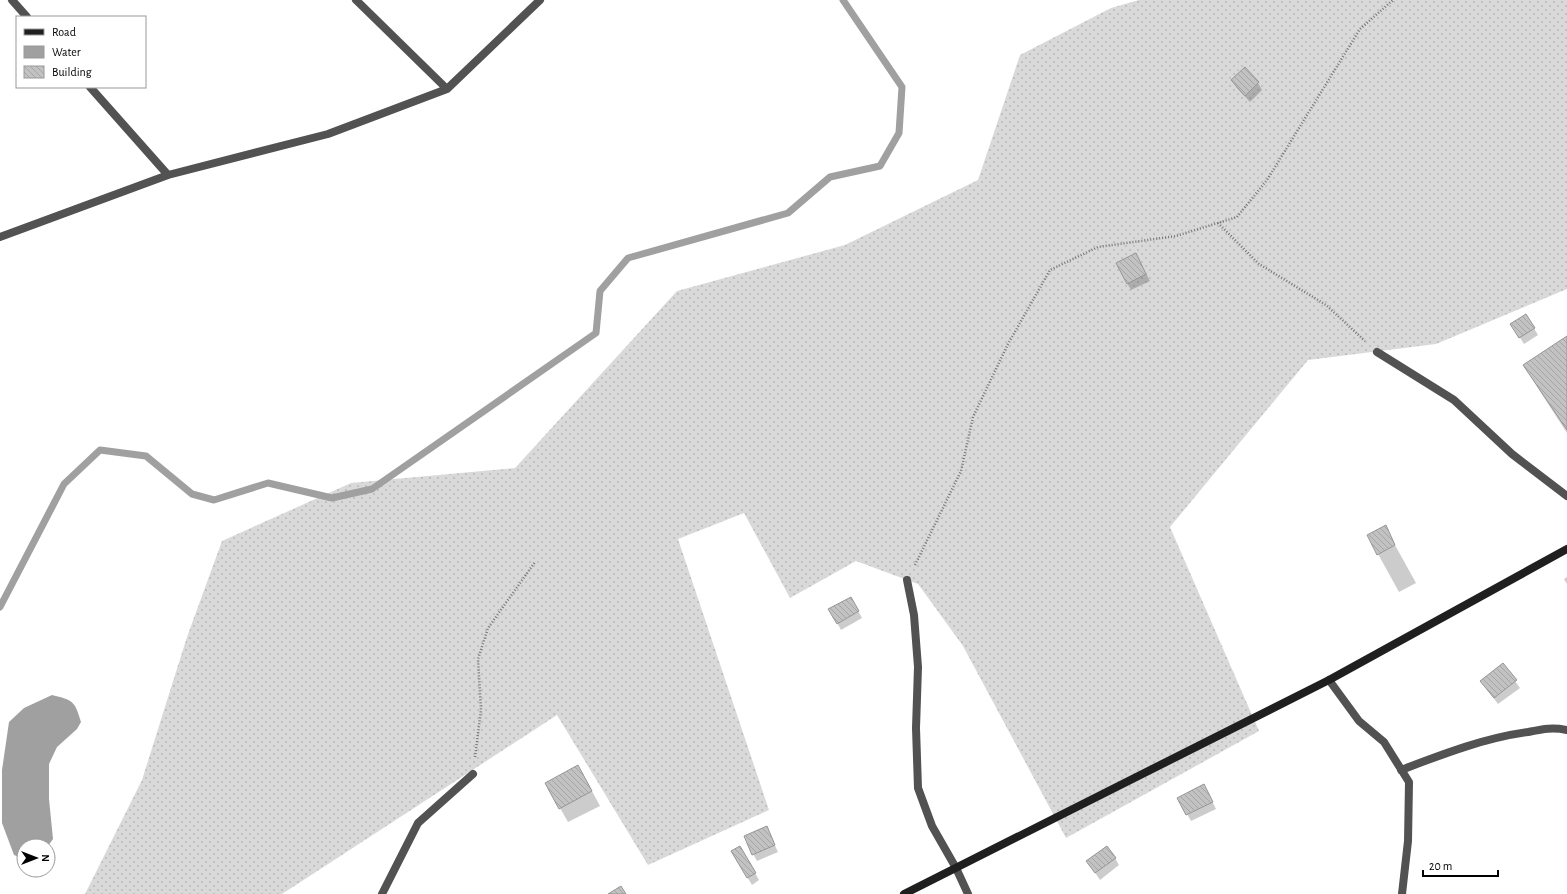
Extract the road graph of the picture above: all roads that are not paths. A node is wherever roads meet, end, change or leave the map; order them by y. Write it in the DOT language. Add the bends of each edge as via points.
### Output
graph roads {
  1 [pos="12,0"];
  2 [pos="356,0"];
  3 [pos="540,0"];
  4 [pos="26,16"];
  5 [pos="91,88"];
  6 [pos="447,89"];
  7 [pos="168,175"];
  8 [pos="0,237"];
  9 [pos="1377,352"];
  10 [pos="1567,496"];
  11 [pos="1567,549"];
  12 [pos="907,580"];
  13 [pos="1330,680"];
  14 [pos="1567,730"];
  15 [pos="1401,770"];
  16 [pos="473,774"];
  17 [pos="956,868"];
  18 [pos="382,894"];
  19 [pos="904,894"];
  20 [pos="968,894"];
  21 [pos="1402,894"];
  1 -- 4 [label="street"];
  2 -- 6 [label="street"];
  3 -- 6 [label="street"];
  5 -- 7 [label="street"];
  6 -- 7 [label="street" via="328,134"];
  7 -- 8 [label="street"];
  9 -- 10 [label="street" via="1454,400 1512,454"];
  11 -- 13 [label="main road"];
  12 -- 17 [label="street" via="914,615 918,667 918,788 932,826"];
  13 -- 15 [label="street" via="1359,721 1384,742"];
  13 -- 17 [label="main road"];
  14 -- 15 [label="street" via="1554,728 1510,734 1461,748"];
  15 -- 21 [label="street" via="1409,782 1408,841"];
  16 -- 18 [label="street" via="418,823"];
  17 -- 19 [label="main road"];
  17 -- 20 [label="street"];
}
